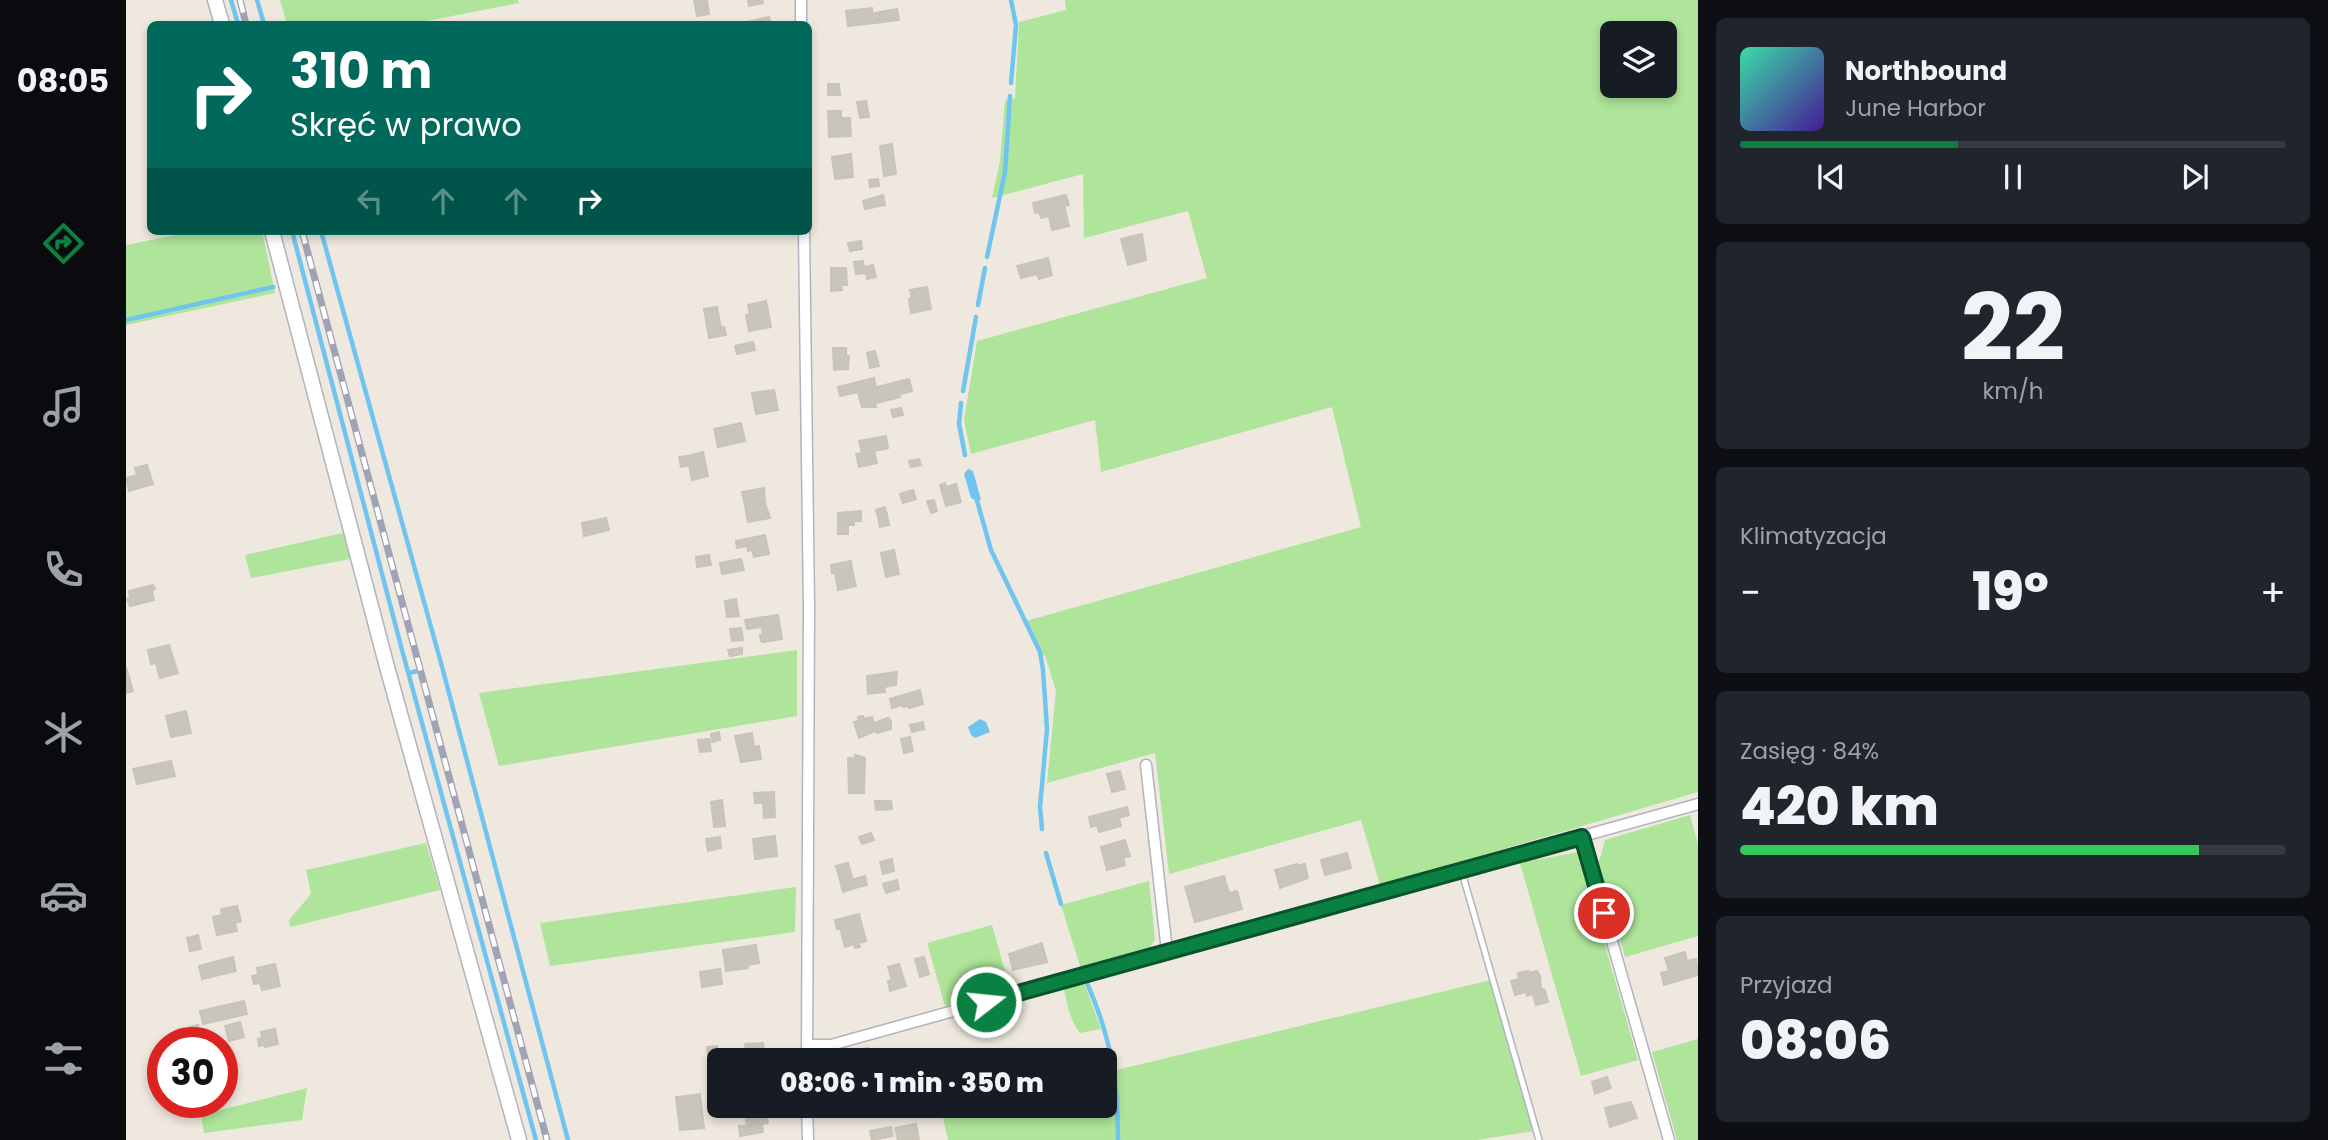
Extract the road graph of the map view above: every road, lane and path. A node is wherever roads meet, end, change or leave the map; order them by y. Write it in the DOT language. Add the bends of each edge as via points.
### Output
graph roads {
  1 [pos="215,0"];
  2 [pos="801,0"];
  3 [pos="221,21"];
  4 [pos="801,21"];
  5 [pos="273,235"];
  6 [pos="804,235"];
  7 [pos="1146,765"];
  8 [pos="1698,804"];
  9 [pos="1582,837"];
  10 [pos="1461,869"];
  11 [pos="1167,951"];
  12 [pos="807,1045"];
  13 [pos="807,1118"];
  14 [pos="519,1140"];
  15 [pos="807,1140"];
  16 [pos="1539,1140"];
  17 [pos="1669,1140"];
  1 -- 3 [label="street"];
  2 -- 4 [label="street"];
  5 -- 14 [label="street"];
  6 -- 12 [label="street" via="809,606"];
  7 -- 11 [label="street"];
  8 -- 9 [label="street"];
  9 -- 10 [label="street"];
  9 -- 17 [label="street"];
  10 -- 11 [label="street"];
  10 -- 16 [label="lane"];
  11 -- 12 [label="street" via="831,1045"];
  13 -- 15 [label="street"];
}
